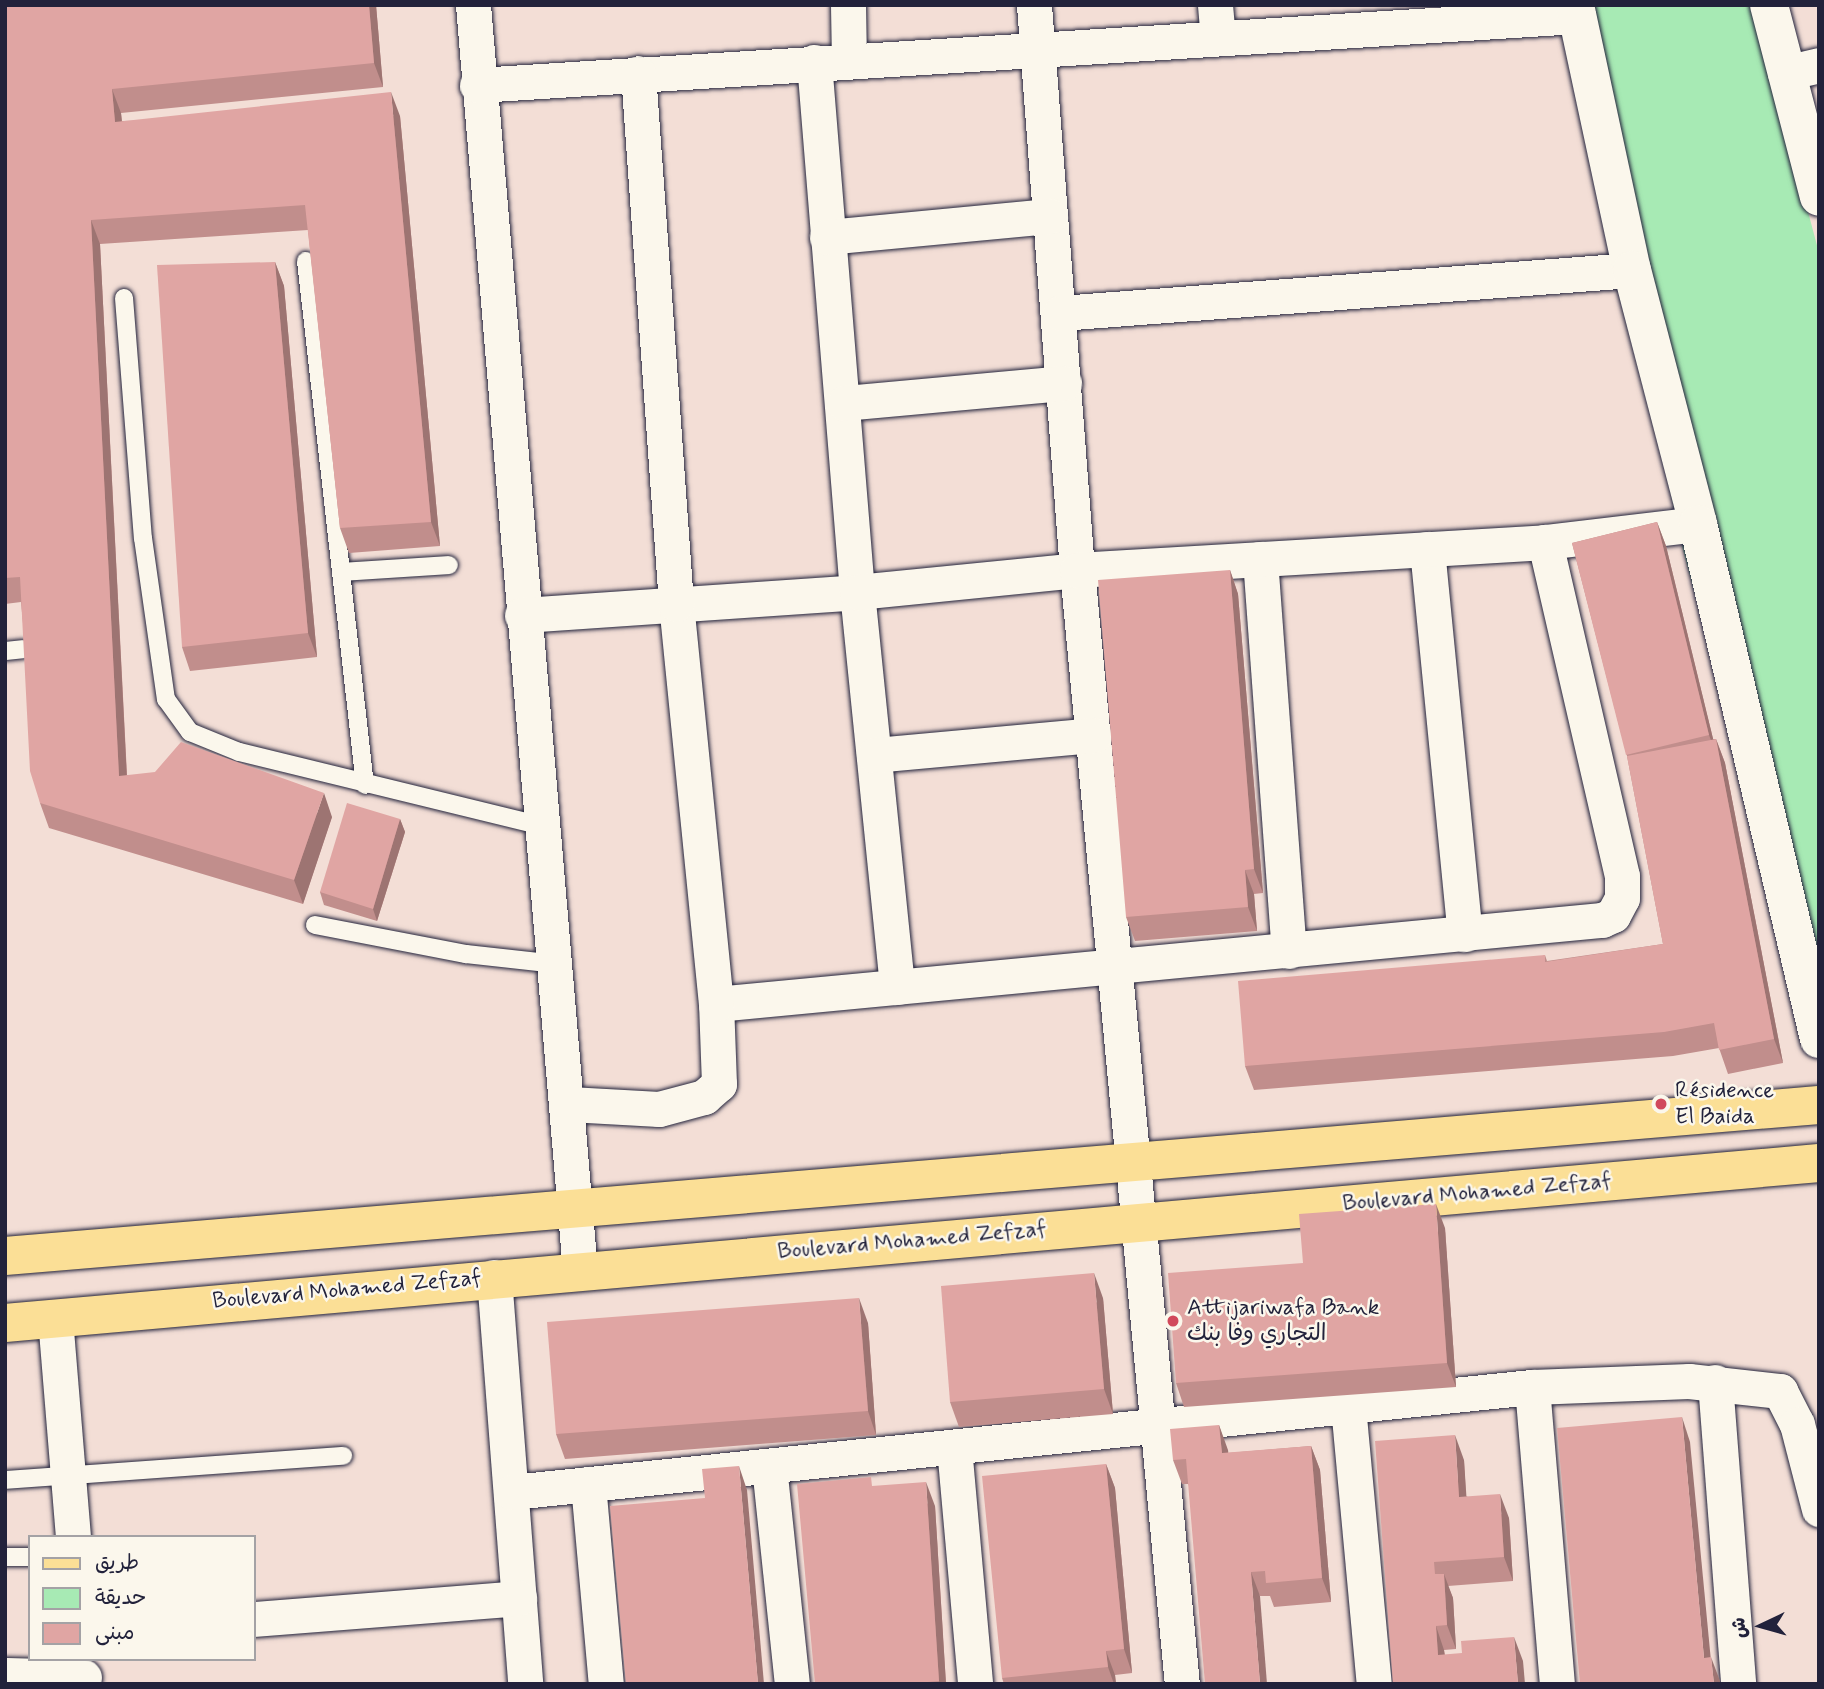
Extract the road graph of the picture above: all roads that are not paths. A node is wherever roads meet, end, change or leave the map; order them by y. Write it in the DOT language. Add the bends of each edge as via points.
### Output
graph roads {
  1 [pos="473,5"];
  2 [pos="848,5"];
  3 [pos="1034,5"];
  4 [pos="1769,5"];
  5 [pos="1577,10"];
  6 [pos="1417,16"];
  7 [pos="1216,21"];
  8 [pos="1038,49"];
  9 [pos="849,60"];
  10 [pos="814,62"];
  11 [pos="1802,69"];
  12 [pos="638,73"];
  13 [pos="477,85"];
  14 [pos="1819,197"];
  15 [pos="1050,216"];
  16 [pos="827,237"];
  17 [pos="306,261"];
  18 [pos="1632,270"];
  19 [pos="124,298"];
  20 [pos="1060,313"];
  21 [pos="1064,383"];
  22 [pos="844,403"];
  23 [pos="1698,524"];
  24 [pos="1545,542"];
  25 [pos="1427,549"];
  26 [pos="1260,559"];
  27 [pos="449,565"];
  28 [pos="1077,570"];
  29 [pos="342,572"];
  30 [pos="857,593"];
  31 [pos="676,604"];
  32 [pos="522,615"];
  33 [pos="1094,735"];
  34 [pos="874,755"];
  35 [pos="365,785"];
  36 [pos="546,827"];
  37 [pos="315,925"];
  38 [pos="1465,934"];
  39 [pos="1289,951"];
  40 [pos="556,964"];
  41 [pos="1115,967"];
  42 [pos="898,987"];
  43 [pos="716,1004"];
  44 [pos="1819,1039"];
  45 [pos="569,1104"];
  46 [pos="1819,1105"];
  47 [pos="1130,1159"];
  48 [pos="1819,1163"];
  49 [pos="578,1210"];
  50 [pos="1137,1223"];
  51 [pos="5,1256"];
  52 [pos="580,1270"];
  53 [pos="494,1277"];
  54 [pos="55,1318"];
  55 [pos="5,1322"];
  56 [pos="1715,1382"];
  57 [pos="1532,1387"];
  58 [pos="1348,1406"];
  59 [pos="1154,1426"];
  60 [pos="954,1447"];
  61 [pos="343,1456"];
  62 [pos="769,1465"];
  63 [pos="68,1475"];
  64 [pos="5,1480"];
  65 [pos="588,1484"];
  66 [pos="512,1492"];
  67 [pos="1819,1509"];
  68 [pos="73,1535"];
  69 [pos="5,1557"];
  70 [pos="28,1557"];
  71 [pos="519,1598"];
  72 [pos="256,1619"];
  73 [pos="84,1673"];
  74 [pos="5,1675"];
  75 [pos="525,1684"];
  76 [pos="606,1684"];
  77 [pos="792,1684"];
  78 [pos="975,1684"];
  79 [pos="1182,1684"];
  80 [pos="1374,1684"];
  81 [pos="1557,1684"];
  82 [pos="1738,1684"];
  1 -- 13 [label="street"];
  2 -- 9 [label="street"];
  3 -- 8 [label="street"];
  4 -- 11 [label="street"];
  5 -- 6 [label="street"];
  5 -- 18 [label="street"];
  6 -- 7 [label="street"];
  7 -- 8 [label="street"];
  8 -- 9 [label="street"];
  8 -- 15 [label="street"];
  9 -- 10 [label="street"];
  10 -- 12 [label="street"];
  10 -- 16 [label="street"];
  11 -- 14 [label="street"];
  12 -- 13 [label="street"];
  12 -- 31 [label="street"];
  13 -- 32 [label="street"];
  15 -- 16 [label="street"];
  15 -- 20 [label="street"];
  16 -- 22 [label="street"];
  17 -- 29 [label="lane"];
  18 -- 20 [label="street"];
  18 -- 23 [label="street"];
  19 -- 35 [label="lane" via="143,538 166,699 190,732 239,752"];
  20 -- 21 [label="street"];
  21 -- 22 [label="street"];
  21 -- 28 [label="street"];
  22 -- 30 [label="street"];
  23 -- 24 [label="street"];
  23 -- 44 [label="street"];
  24 -- 25 [label="street"];
  24 -- 38 [label="street" via="1622,876 1622,898 1613,915 1602,920"];
  25 -- 26 [label="street"];
  25 -- 38 [label="street"];
  26 -- 28 [label="street"];
  26 -- 39 [label="street"];
  27 -- 29 [label="lane"];
  28 -- 30 [label="street"];
  28 -- 33 [label="street"];
  29 -- 35 [label="lane"];
  30 -- 31 [label="street"];
  30 -- 34 [label="street"];
  31 -- 32 [label="street"];
  31 -- 43 [label="street"];
  32 -- 36 [label="street"];
  33 -- 34 [label="street"];
  33 -- 41 [label="street"];
  34 -- 42 [label="street"];
  35 -- 36 [label="lane"];
  36 -- 40 [label="street"];
  37 -- 40 [label="lane" via="466,954"];
  38 -- 39 [label="street"];
  39 -- 41 [label="street"];
  40 -- 45 [label="street"];
  41 -- 42 [label="street"];
  41 -- 47 [label="street"];
  42 -- 43 [label="street"];
  43 -- 45 [label="street" via="719,1084 704,1097 659,1109"];
  45 -- 49 [label="street"];
  46 -- 47 [label="main road"];
  47 -- 49 [label="main road"];
  47 -- 50 [label="street"];
  48 -- 50 [label="main road, Boulevard Mohamed Zefzaf"];
  49 -- 51 [label="main road"];
  49 -- 52 [label="street"];
  50 -- 52 [label="main road, Boulevard Mohamed Zefzaf"];
  50 -- 59 [label="street"];
  52 -- 53 [label="main road, Boulevard Mohamed Zefzaf"];
  53 -- 54 [label="main road, Boulevard Mohamed Zefzaf"];
  53 -- 66 [label="street"];
  54 -- 55 [label="main road, Boulevard Mohamed Zefzaf"];
  54 -- 63 [label="street"];
  56 -- 57 [label="street"];
  56 -- 67 [label="street" via="1764,1386 1786,1397"];
  56 -- 82 [label="street"];
  57 -- 58 [label="street"];
  57 -- 81 [label="street"];
  58 -- 59 [label="street"];
  58 -- 80 [label="street"];
  59 -- 60 [label="street"];
  59 -- 79 [label="street"];
  60 -- 62 [label="street"];
  60 -- 78 [label="street"];
  61 -- 63 [label="lane"];
  62 -- 65 [label="street"];
  62 -- 77 [label="street"];
  63 -- 64 [label="lane"];
  63 -- 68 [label="street"];
  65 -- 66 [label="street"];
  65 -- 76 [label="street"];
  66 -- 71 [label="street"];
  69 -- 70 [label="lane"];
  71 -- 72 [label="street"];
  71 -- 75 [label="street"];
  73 -- 74 [label="street"];
}
